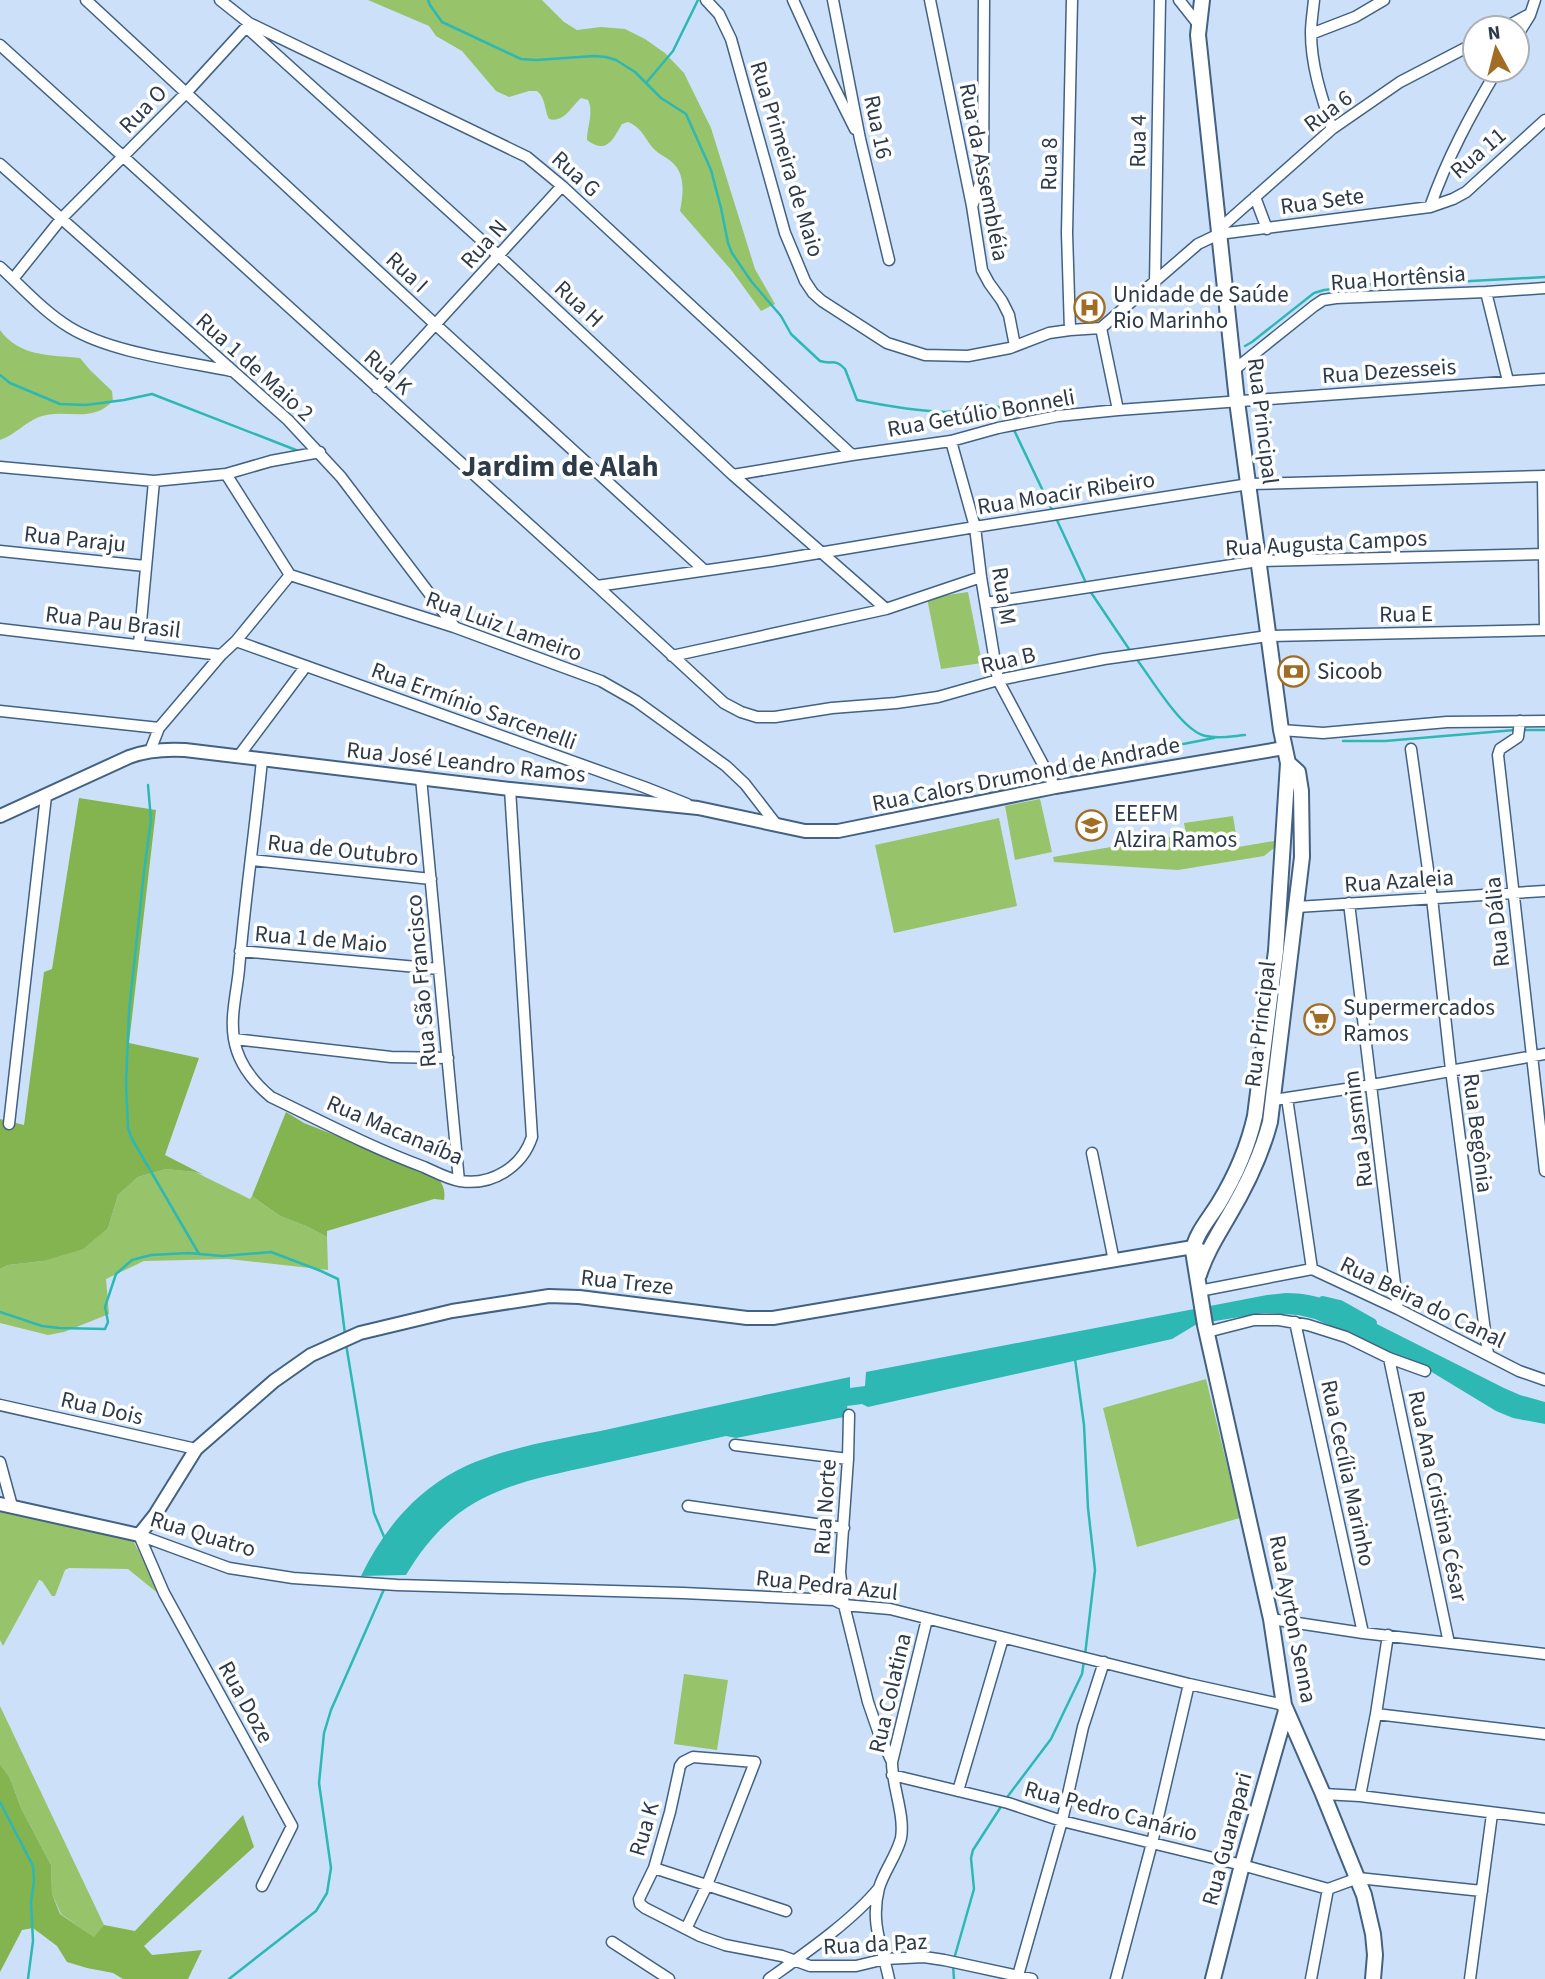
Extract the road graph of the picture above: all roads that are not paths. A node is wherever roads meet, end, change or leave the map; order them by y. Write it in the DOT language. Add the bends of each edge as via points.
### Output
graph roads {
  1 [pos="86,0"];
  2 [pos="220,0"];
  3 [pos="706,0"];
  4 [pos="793,0"];
  5 [pos="833,0"];
  6 [pos="930,0"];
  7 [pos="984,0"];
  8 [pos="1072,0"];
  9 [pos="1160,0"];
  10 [pos="1179,0"];
  11 [pos="1202,0"];
  12 [pos="1314,0"];
  13 [pos="1384,0"];
  14 [pos="1198,23"];
  15 [pos="248,25"];
  16 [pos="1311,33"];
  17 [pos="0,45"];
  18 [pos="1461,50"];
  19 [pos="1489,84"];
  20 [pos="186,93"];
  21 [pos="1545,120"];
  22 [pos="1332,129"];
  23 [pos="860,139"];
  24 [pos="124,158"];
  25 [pos="0,164"];
  26 [pos="562,186"];
  27 [pos="1255,197"];
  28 [pos="972,206"];
  29 [pos="1430,206"];
  30 [pos="61,219"];
  31 [pos="1267,229"];
  32 [pos="1219,232"];
  33 [pos="499,256"];
  34 [pos="889,260"];
  35 [pos="0,267"];
  36 [pos="13,279"];
  37 [pos="1155,283"];
  38 [pos="1545,288"];
  39 [pos="1486,292"];
  40 [pos="436,325"];
  41 [pos="1101,328"];
  42 [pos="1070,330"];
  43 [pos="1015,346"];
  44 [pos="1234,370"];
  45 [pos="232,371"];
  46 [pos="1545,379"];
  47 [pos="1508,381"];
  48 [pos="377,388"];
  49 [pos="1237,401"];
  50 [pos="1118,410"];
  51 [pos="951,441"];
  52 [pos="320,452"];
  53 [pos="852,455"];
  54 [pos="0,467"];
  55 [pos="226,474"];
  56 [pos="733,475"];
  57 [pos="1544,476"];
  58 [pos="154,481"];
  59 [pos="1249,484"];
  60 [pos="975,527"];
  61 [pos="0,551"];
  62 [pos="821,553"];
  63 [pos="1544,554"];
  64 [pos="1258,561"];
  65 [pos="145,566"];
  66 [pos="704,570"];
  67 [pos="290,575"];
  68 [pos="981,577"];
  69 [pos="597,586"];
  70 [pos="986,603"];
  71 [pos="886,609"];
  72 [pos="454,627"];
  73 [pos="0,629"];
  74 [pos="1545,630"];
  75 [pos="1268,636"];
  76 [pos="236,641"];
  77 [pos="139,644"];
  78 [pos="221,655"];
  79 [pos="672,656"];
  80 [pos="306,666"];
  81 [pos="998,680"];
  82 [pos="0,711"];
  83 [pos="757,717"];
  84 [pos="1545,720"];
  85 [pos="1520,726"];
  86 [pos="159,728"];
  87 [pos="1282,739"];
  88 [pos="1411,749"];
  89 [pos="150,751"];
  90 [pos="238,757"];
  91 [pos="262,760"];
  92 [pos="1288,763"];
  93 [pos="421,778"];
  94 [pos="1055,788"];
  95 [pos="510,789"];
  96 [pos="46,796"];
  97 [pos="698,808"];
  98 [pos="0,816"];
  99 [pos="776,824"];
  100 [pos="252,860"];
  101 [pos="431,879"];
  102 [pos="1545,891"];
  103 [pos="1514,893"];
  104 [pos="1432,898"];
  105 [pos="1349,903"];
  106 [pos="1297,907"];
  107 [pos="240,951"];
  108 [pos="439,969"];
  109 [pos="234,1039"];
  110 [pos="1545,1054"];
  111 [pos="1531,1057"];
  112 [pos="448,1058"];
  113 [pos="1451,1070"];
  114 [pos="1372,1085"];
  115 [pos="1280,1099"];
  116 [pos="9,1124"];
  117 [pos="1092,1153"];
  118 [pos="1545,1171"];
  119 [pos="460,1181"];
  120 [pos="1193,1247"];
  121 [pos="1209,1250"];
  122 [pos="1114,1261"];
  123 [pos="1312,1269"];
  124 [pos="1199,1290"];
  125 [pos="1398,1309"];
  126 [pos="1296,1322"];
  127 [pos="1206,1329"];
  128 [pos="1488,1354"];
  129 [pos="1389,1358"];
  130 [pos="1425,1371"];
  131 [pos="1545,1380"];
  132 [pos="0,1405"];
  133 [pos="849,1415"];
  134 [pos="735,1445"];
  135 [pos="196,1449"];
  136 [pos="848,1459"];
  137 [pos="0,1462"];
  138 [pos="6,1505"];
  139 [pos="688,1506"];
  140 [pos="844,1528"];
  141 [pos="139,1535"];
  142 [pos="397,1584"];
  143 [pos="844,1605"];
  144 [pos="928,1619"];
  145 [pos="1271,1619"];
  146 [pos="1363,1633"];
  147 [pos="1388,1635"];
  148 [pos="1003,1638"];
  149 [pos="1450,1643"];
  150 [pos="1545,1654"];
  151 [pos="1104,1662"];
  152 [pos="1189,1684"];
  153 [pos="1285,1708"];
  154 [pos="1376,1714"];
  155 [pos="1545,1734"];
  156 [pos="892,1762"];
  157 [pos="892,1775"];
  158 [pos="958,1791"];
  159 [pos="1323,1794"];
  160 [pos="1360,1796"];
  161 [pos="1492,1814"];
  162 [pos="1545,1819"];
  163 [pos="1062,1821"];
  164 [pos="1152,1843"];
  165 [pos="1242,1865"];
  166 [pos="654,1868"];
  167 [pos="1358,1878"];
  168 [pos="707,1885"];
  169 [pos="262,1886"];
  170 [pos="879,1888"];
  171 [pos="1328,1889"];
  172 [pos="1482,1891"];
  173 [pos="645,1908"];
  174 [pos="786,1911"];
  175 [pos="686,1928"];
  176 [pos="612,1942"];
  177 [pos="885,1959"];
  178 [pos="795,1960"];
  179 [pos="810,1966"];
  180 [pos="1018,1977"];
  181 [pos="669,1979"];
  182 [pos="769,1979"];
  183 [pos="808,1979"];
  184 [pos="889,1979"];
  185 [pos="1031,1979"];
  186 [pos="1116,1979"];
  187 [pos="1213,1979"];
  188 [pos="1311,1979"];
  189 [pos="1373,1979"];
  190 [pos="1470,1979"];
  1 -- 20 [label="street, Rua I"];
  2 -- 15 [label="street, Rua G"];
  3 -- 43 [label="street, Rua Primeira de Maio" via="731,39 785,233 813,293 856,325 906,351 968,356"];
  4 -- 23 [label="street"];
  5 -- 23 [label="street, Rua 16"];
  6 -- 28 [label="street, Rua da Assembléia"];
  7 -- 28 [label="street" via="983,175"];
  8 -- 42 [label="street, Rua 8" via="1067,233"];
  9 -- 37 [label="street, Rua 4"];
  10 -- 14 [label="street"];
  11 -- 14 [label="main road, Rua Principal"];
  12 -- 16 [label="street"];
  13 -- 16 [label="street" via="1336,26"];
  14 -- 32 [label="main road, Rua Principal"];
  15 -- 20 [label="street, Rua O"];
  15 -- 26 [label="street, Rua G" via="509,147"];
  15 -- 33 [label="street, Rua H"];
  16 -- 22 [label="street" via="1316,74"];
  17 -- 24 [label="street, Rua K"];
  18 -- 22 [label="street, Rua 6" via="1400,82"];
  19 -- 29 [label="street" via="1440,177"];
  20 -- 24 [label="street, Rua O"];
  20 -- 40 [label="street, Rua I"];
  21 -- 29 [label="street, Rua 11" via="1466,192"];
  22 -- 27 [label="street, Rua 6"];
  23 -- 34 [label="street, Rua 16"];
  24 -- 30 [label="street, Rua O"];
  24 -- 48 [label="street, Rua K"];
  25 -- 30 [label="street, Rua 1 de Maio 2"];
  26 -- 33 [label="street, Rua N"];
  26 -- 53 [label="street, Rua G"];
  27 -- 31 [label="street"];
  27 -- 32 [label="street, Rua 6"];
  28 -- 43 [label="street, Rua da Assembléia" via="982,270 1003,301"];
  29 -- 31 [label="street, Rua Sete"];
  30 -- 36 [label="street, Rua O"];
  30 -- 45 [label="street, Rua 1 de Maio 2"];
  31 -- 32 [label="street, Rua Sete"];
  32 -- 37 [label="street" via="1198,244"];
  32 -- 44 [label="main road, Rua Principal"];
  33 -- 40 [label="street, Rua N"];
  33 -- 56 [label="street, Rua H"];
  35 -- 36 [label="street"];
  36 -- 45 [label="street" via="68,327 89,338"];
  37 -- 41 [label="street"];
  38 -- 39 [label="street, Rua Hortênsia"];
  39 -- 44 [label="street, Rua Hortênsia" via="1323,300"];
  39 -- 47 [label="street"];
  40 -- 48 [label="street, Rua N"];
  40 -- 66 [label="street, Rua I"];
  41 -- 42 [label="street, Rua Primeira de Maio"];
  41 -- 50 [label="street"];
  42 -- 43 [label="street, Rua Primeira de Maio"];
  44 -- 49 [label="main road, Rua Principal"];
  45 -- 52 [label="street, Rua 1 de Maio 2"];
  46 -- 47 [label="street, Rua Dezesseis"];
  47 -- 49 [label="street, Rua Dezesseis"];
  48 -- 69 [label="street, Rua K"];
  49 -- 50 [label="street, Rua Getúlio Bonneli"];
  49 -- 59 [label="main road, Rua Principal"];
  50 -- 51 [label="street, Rua Getúlio Bonneli" via="1058,416"];
  51 -- 53 [label="street, Rua Getúlio Bonneli"];
  51 -- 60 [label="street, Rua M"];
  52 -- 55 [label="street"];
  52 -- 72 [label="street, Rua 1 de Maio 2"];
  53 -- 56 [label="street, Rua Getúlio Bonneli"];
  54 -- 58 [label="street"];
  55 -- 58 [label="street"];
  55 -- 67 [label="street"];
  56 -- 62 [label="street, Rua H"];
  57 -- 59 [label="street, Rua Moacir Ribeiro"];
  57 -- 63 [label="street"];
  58 -- 65 [label="street"];
  59 -- 60 [label="street, Rua Moacir Ribeiro"];
  59 -- 64 [label="main road, Rua Principal"];
  60 -- 62 [label="street, Rua Moacir Ribeiro"];
  60 -- 68 [label="street, Rua M"];
  61 -- 65 [label="street, Rua Paraju"];
  62 -- 66 [label="street, Rua Moacir Ribeiro"];
  62 -- 71 [label="street, Rua H"];
  63 -- 64 [label="street, Rua Augusta Campos"];
  63 -- 74 [label="street"];
  64 -- 70 [label="street, Rua Augusta Campos"];
  64 -- 75 [label="main road, Rua Principal"];
  65 -- 77 [label="street"];
  66 -- 69 [label="street, Rua Moacir Ribeiro"];
  67 -- 72 [label="street, Rua Luiz Lameiro"];
  67 -- 76 [label="street"];
  68 -- 70 [label="street, Rua M"];
  68 -- 71 [label="street"];
  69 -- 79 [label="street, Rua K"];
  70 -- 81 [label="street, Rua M"];
  71 -- 79 [label="street"];
  72 -- 99 [label="street, Rua Luiz Lameiro" via="619,690 726,766"];
  73 -- 77 [label="street, Rua Pau Brasil"];
  74 -- 75 [label="street, Rua E"];
  75 -- 81 [label="street, Rua B" via="1104,659"];
  75 -- 87 [label="main road, Rua Principal"];
  76 -- 78 [label="street"];
  76 -- 80 [label="street, Rua Ermínio Sarcenelli"];
  77 -- 78 [label="street, Rua Pau Brasil"];
  78 -- 86 [label="street"];
  79 -- 83 [label="street, Rua K" via="724,703"];
  80 -- 90 [label="street"];
  80 -- 97 [label="street, Rua Ermínio Sarcenelli"];
  81 -- 83 [label="street, Rua B" via="938,697"];
  81 -- 94 [label="street, Rua M"];
  82 -- 86 [label="street"];
  84 -- 85 [label="street"];
  85 -- 87 [label="street" via="1447,722"];
  85 -- 103 [label="street, Rua Dália" via="1516,739 1497,755"];
  86 -- 89 [label="street"];
  87 -- 92 [label="main road, Rua Principal"];
  87 -- 94 [label="street, Rua Calors Drumond de Andrade"];
  88 -- 104 [label="street, Rua Begônia"];
  89 -- 90 [label="street, Rua José Leandro Ramos"];
  89 -- 96 [label="street, Rua José Leandro Ramos"];
  90 -- 91 [label="street, Rua José Leandro Ramos"];
  91 -- 93 [label="street, Rua José Leandro Ramos"];
  91 -- 100 [label="street, Rua Macanaíba"];
  92 -- 106 [label="main road, Rua Principal" via="1298,772 1301,791"];
  92 -- 120 [label="main road, Rua Principal" via="1276,951 1255,1116 1240,1163"];
  93 -- 95 [label="street, Rua José Leandro Ramos"];
  93 -- 101 [label="street, Rua São Francisco"];
  94 -- 99 [label="street, Rua Calors Drumond de Andrade" via="838,831 805,831"];
  95 -- 97 [label="street, Rua José Leandro Ramos"];
  95 -- 119 [label="street, Rua Macanaíba" via="532,1137 518,1163 504,1173"];
  96 -- 98 [label="street, Rua José Leandro Ramos"];
  96 -- 116 [label="street"];
  97 -- 99 [label="street, Rua José Leandro Ramos"];
  100 -- 101 [label="street, Rua de Outubro"];
  100 -- 107 [label="street, Rua Macanaíba"];
  101 -- 108 [label="street, Rua São Francisco"];
  102 -- 103 [label="street, Rua Azaleia"];
  103 -- 104 [label="street, Rua Azaleia"];
  103 -- 111 [label="street, Rua Dália"];
  104 -- 105 [label="street, Rua Azaleia"];
  104 -- 113 [label="street, Rua Begônia"];
  105 -- 106 [label="street, Rua Azaleia"];
  105 -- 114 [label="street, Rua Jasmim"];
  106 -- 115 [label="main road, Rua Principal"];
  107 -- 108 [label="street, Rua 1 de Maio"];
  107 -- 109 [label="street, Rua Macanaíba"];
  108 -- 112 [label="street, Rua São Francisco"];
  109 -- 112 [label="street" via="391,1057"];
  109 -- 119 [label="street, Rua Macanaíba" via="249,1075 271,1097"];
  110 -- 111 [label="street"];
  111 -- 113 [label="street"];
  111 -- 118 [label="street, Rua Dália"];
  112 -- 119 [label="street, Rua São Francisco"];
  113 -- 114 [label="street"];
  113 -- 128 [label="street, Rua Begônia"];
  114 -- 115 [label="street"];
  114 -- 125 [label="street, Rua Jasmim"];
  115 -- 121 [label="main road, Rua Principal" via="1262,1150"];
  115 -- 123 [label="street"];
  117 -- 122 [label="street"];
  120 -- 121 [label="street"];
  120 -- 122 [label="street, Rua Treze"];
  120 -- 124 [label="main road"];
  121 -- 124 [label="main road, Rua Principal"];
  122 -- 135 [label="street, Rua Treze" via="774,1318 549,1296 452,1311 360,1333 311,1355"];
  123 -- 124 [label="street, Rua Beira do Canal"];
  123 -- 125 [label="street, Rua Beira do Canal"];
  124 -- 127 [label="main road, Rua Ayrton Senna"];
  125 -- 128 [label="street, Rua Beira do Canal"];
  126 -- 127 [label="street" via="1254,1321"];
  126 -- 129 [label="street" via="1346,1336"];
  126 -- 146 [label="street, Rua Cecília Marinho"];
  127 -- 145 [label="main road, Rua Ayrton Senna"];
  128 -- 131 [label="street, Rua Beira do Canal"];
  129 -- 130 [label="street"];
  129 -- 149 [label="street, Rua Ana Cristina César"];
  132 -- 135 [label="street, Rua Dois"];
  133 -- 136 [label="street, Rua Norte"];
  134 -- 136 [label="street"];
  135 -- 141 [label="street, Rua Treze"];
  136 -- 140 [label="street, Rua Norte"];
  137 -- 138 [label="street"];
  138 -- 141 [label="street, Rua Quatro"];
  139 -- 140 [label="street"];
  140 -- 143 [label="street, Rua Norte" via="840,1572"];
  141 -- 142 [label="street, Rua Quatro" via="229,1568 293,1578"];
  141 -- 169 [label="street, Rua Doze" via="164,1594 292,1826"];
  142 -- 143 [label="street, Rua Pedra Azul" via="683,1592 834,1600"];
  143 -- 144 [label="street, Rua Pedra Azul" via="890,1609"];
  143 -- 156 [label="street, Rua Norte" via="868,1702"];
  144 -- 148 [label="street, Rua Pedra Azul"];
  144 -- 156 [label="street, Rua Colatina"];
  145 -- 146 [label="street"];
  145 -- 153 [label="main road, Rua Ayrton Senna"];
  146 -- 147 [label="street"];
  147 -- 149 [label="street"];
  147 -- 154 [label="street"];
  148 -- 151 [label="street, Rua Pedra Azul"];
  148 -- 158 [label="street"];
  149 -- 150 [label="street"];
  151 -- 152 [label="street, Rua Pedra Azul"];
  151 -- 163 [label="street" via="1083,1727"];
  152 -- 153 [label="street, Rua Pedra Azul"];
  152 -- 164 [label="street"];
  153 -- 159 [label="main road, Rua Ayrton Senna"];
  153 -- 165 [label="main road, Rua Guarapari"];
  154 -- 155 [label="street"];
  154 -- 160 [label="street"];
  156 -- 157 [label="street, Rua Colatina"];
  157 -- 158 [label="street, Rua Pedro Canário"];
  157 -- 170 [label="street, Rua Colatina" via="901,1839"];
  158 -- 163 [label="street, Rua Pedro Canário"];
  159 -- 160 [label="street"];
  159 -- 167 [label="main road, Rua Ayrton Senna"];
  160 -- 161 [label="street"];
  161 -- 162 [label="street"];
  161 -- 172 [label="street"];
  163 -- 164 [label="street, Rua Pedro Canário"];
  163 -- 180 [label="street"];
  164 -- 165 [label="street, Rua Pedro Canário"];
  164 -- 186 [label="street"];
  165 -- 171 [label="street, Rua Pedro Canário"];
  165 -- 187 [label="main road, Rua Guarapari"];
  166 -- 168 [label="street"];
  166 -- 168 [label="street, Rua K" via="680,1766 693,1757 755,1762"];
  166 -- 173 [label="street, Rua K" via="639,1899"];
  167 -- 171 [label="street"];
  167 -- 172 [label="street"];
  167 -- 189 [label="main road, Rua Ayrton Senna" via="1373,1934"];
  168 -- 174 [label="street"];
  168 -- 175 [label="street"];
  170 -- 177 [label="street, Rua Colatina" via="874,1917"];
  170 -- 178 [label="street"];
  171 -- 188 [label="street"];
  172 -- 190 [label="street"];
  173 -- 175 [label="street, Rua da Paz"];
  175 -- 178 [label="street, Rua da Paz" via="725,1945"];
  176 -- 181 [label="street"];
  177 -- 179 [label="street, Rua da Paz" via="856,1966"];
  177 -- 180 [label="street, Rua da Paz" via="944,1960"];
  177 -- 184 [label="street, Rua Colatina"];
  178 -- 179 [label="street, Rua da Paz"];
  178 -- 182 [label="street"];
  179 -- 183 [label="street"];
  180 -- 185 [label="street, Rua da Paz"];
}
